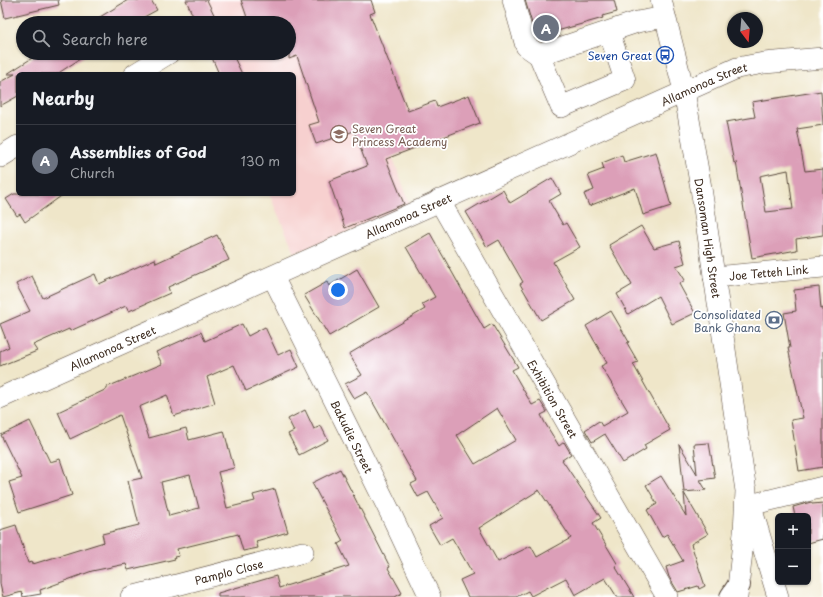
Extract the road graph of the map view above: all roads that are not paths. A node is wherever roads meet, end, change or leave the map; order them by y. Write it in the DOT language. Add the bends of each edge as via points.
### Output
graph roads {
  1 [pos="513,0"];
  2 [pos="663,8"];
  3 [pos="609,32"];
  4 [pos="539,55"];
  5 [pos="823,58"];
  6 [pos="158,60"];
  7 [pos="138,72"];
  8 [pos="684,91"];
  9 [pos="16,147"];
  10 [pos="0,157"];
  11 [pos="439,200"];
  12 [pos="823,267"];
  13 [pos="273,277"];
  14 [pos="714,277"];
  15 [pos="0,398"];
  16 [pos="823,487"];
  17 [pos="748,498"];
  18 [pos="303,552"];
  19 [pos="736,593"];
  20 [pos="131,597"];
  21 [pos="430,597"];
  22 [pos="667,597"];
  23 [pos="778,597"];
  1 -- 4 [label="street" via="526,46"];
  2 -- 3 [label="street" via="637,22"];
  2 -- 8 [label="street, Dansoman High Street"];
  3 -- 4 [label="street"];
  3 -- 4 [label="street" via="625,80 561,107"];
  5 -- 8 [label="street, Allamonoa Street" via="737,68"];
  6 -- 7 [label="street"];
  8 -- 11 [label="street, Allamonoa Street"];
  8 -- 14 [label="street, Dansoman High Street"];
  9 -- 10 [label="street"];
  11 -- 13 [label="street, Allamonoa Street"];
  11 -- 22 [label="street, Exhibition Street"];
  12 -- 14 [label="street, Joe Tetteh Link"];
  13 -- 15 [label="street, Allamonoa Street"];
  13 -- 21 [label="street, Bakudie Street"];
  14 -- 17 [label="street, Dansoman High Street"];
  16 -- 17 [label="street"];
  17 -- 19 [label="street, Dansoman High Street"];
  17 -- 23 [label="street"];
  18 -- 20 [label="street, Pamplo Close"];
}
